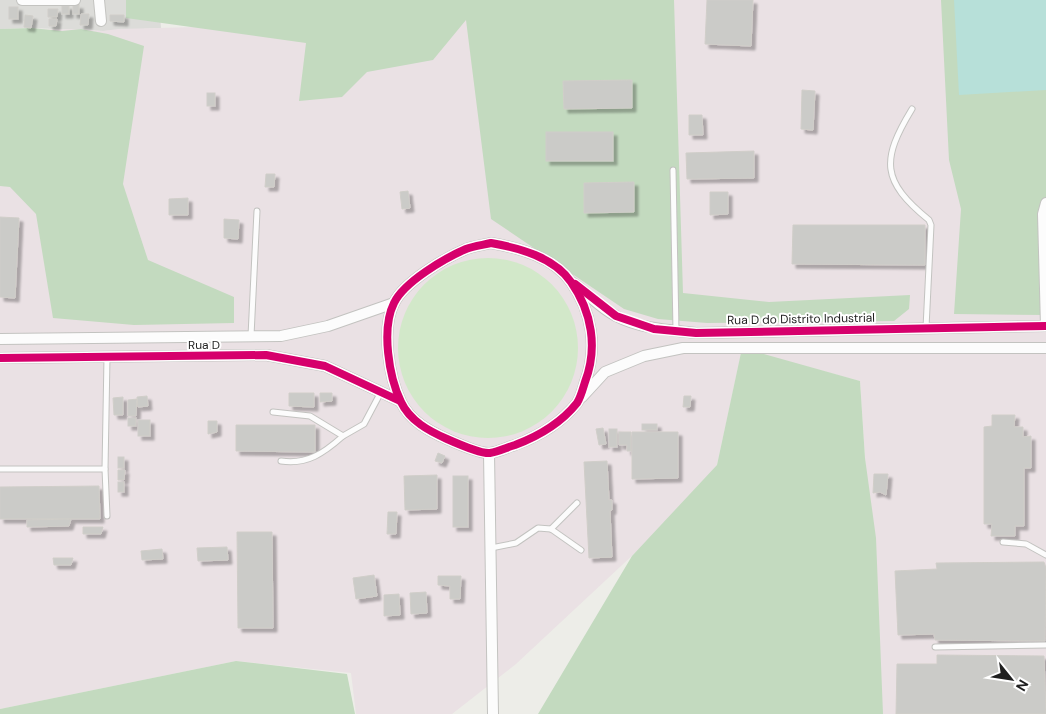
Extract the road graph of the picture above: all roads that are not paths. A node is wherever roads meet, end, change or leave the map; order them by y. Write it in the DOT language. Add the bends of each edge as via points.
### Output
graph roads {
  1 [pos="22,0"];
  2 [pos="75,0"];
  3 [pos="99,0"];
  4 [pos="101,21"];
  5 [pos="912,109"];
  6 [pos="673,170"];
  7 [pos="1046,203"];
  8 [pos="257,211"];
  9 [pos="571,281"];
  10 [pos="394,303"];
  11 [pos="1046,326"];
  12 [pos="926,328"];
  13 [pos="676,331"];
  14 [pos="251,336"];
  15 [pos="89,338"];
  16 [pos="0,339"];
  17 [pos="1046,348"];
  18 [pos="89,357"];
  19 [pos="107,357"];
  20 [pos="0,358"];
  21 [pos="381,392"];
  22 [pos="400,401"];
  23 [pos="578,402"];
  24 [pos="273,412"];
  25 [pos="342,436"];
  26 [pos="489,453"];
  27 [pos="281,461"];
  28 [pos="0,468"];
  29 [pos="105,470"];
  30 [pos="577,502"];
  31 [pos="107,516"];
  32 [pos="551,529"];
  33 [pos="1003,542"];
  34 [pos="490,548"];
  35 [pos="580,550"];
  36 [pos="1046,554"];
  37 [pos="1046,645"];
  38 [pos="935,647"];
  39 [pos="493,714"];
  1 -- 2 [label="street"];
  3 -- 4 [label="street"];
  5 -- 12 [label="lane" via="894,141 892,177 903,196 931,225"];
  6 -- 13 [label="lane"];
  7 -- 11 [label="street" via="1043,214"];
  8 -- 14 [label="lane"];
  9 -- 10 [label="street, Rua D do Distrito Industrial" via="550,263 520,249 491,243 466,249 435,266 412,282"];
  9 -- 13 [label="street, Rua D do Distrito Industrial" via="616,316 654,329"];
  9 -- 23 [label="street" via="592,330 592,363"];
  10 -- 14 [label="street, Rua D" via="328,326 281,336"];
  10 -- 22 [label="street" via="388,332 388,363"];
  11 -- 12 [label="street, Rua D do Distrito Industrial"];
  12 -- 13 [label="street, Rua D do Distrito Industrial"];
  14 -- 15 [label="street, Rua D"];
  15 -- 16 [label="street, Rua D"];
  15 -- 18 [label="street"];
  17 -- 23 [label="street" via="684,348 644,356 605,372"];
  18 -- 19 [label="street, Rua D"];
  18 -- 20 [label="street, Rua D"];
  19 -- 21 [label="street, Rua D" via="266,356 325,366"];
  19 -- 29 [label="lane"];
  21 -- 22 [label="street, Rua D"];
  21 -- 25 [label="lane" via="364,424"];
  22 -- 26 [label="street" via="407,412 428,430"];
  23 -- 26 [label="street" via="555,424 533,438"];
  24 -- 25 [label="lane" via="310,416"];
  25 -- 27 [label="lane" via="323,454 296,463"];
  26 -- 34 [label="street"];
  28 -- 29 [label="lane"];
  29 -- 31 [label="lane"];
  30 -- 32 [label="lane"];
  32 -- 34 [label="lane" via="538,528 516,544"];
  32 -- 35 [label="lane"];
  33 -- 36 [label="lane" via="1026,544"];
  34 -- 39 [label="street"];
  37 -- 38 [label="lane"];
}
